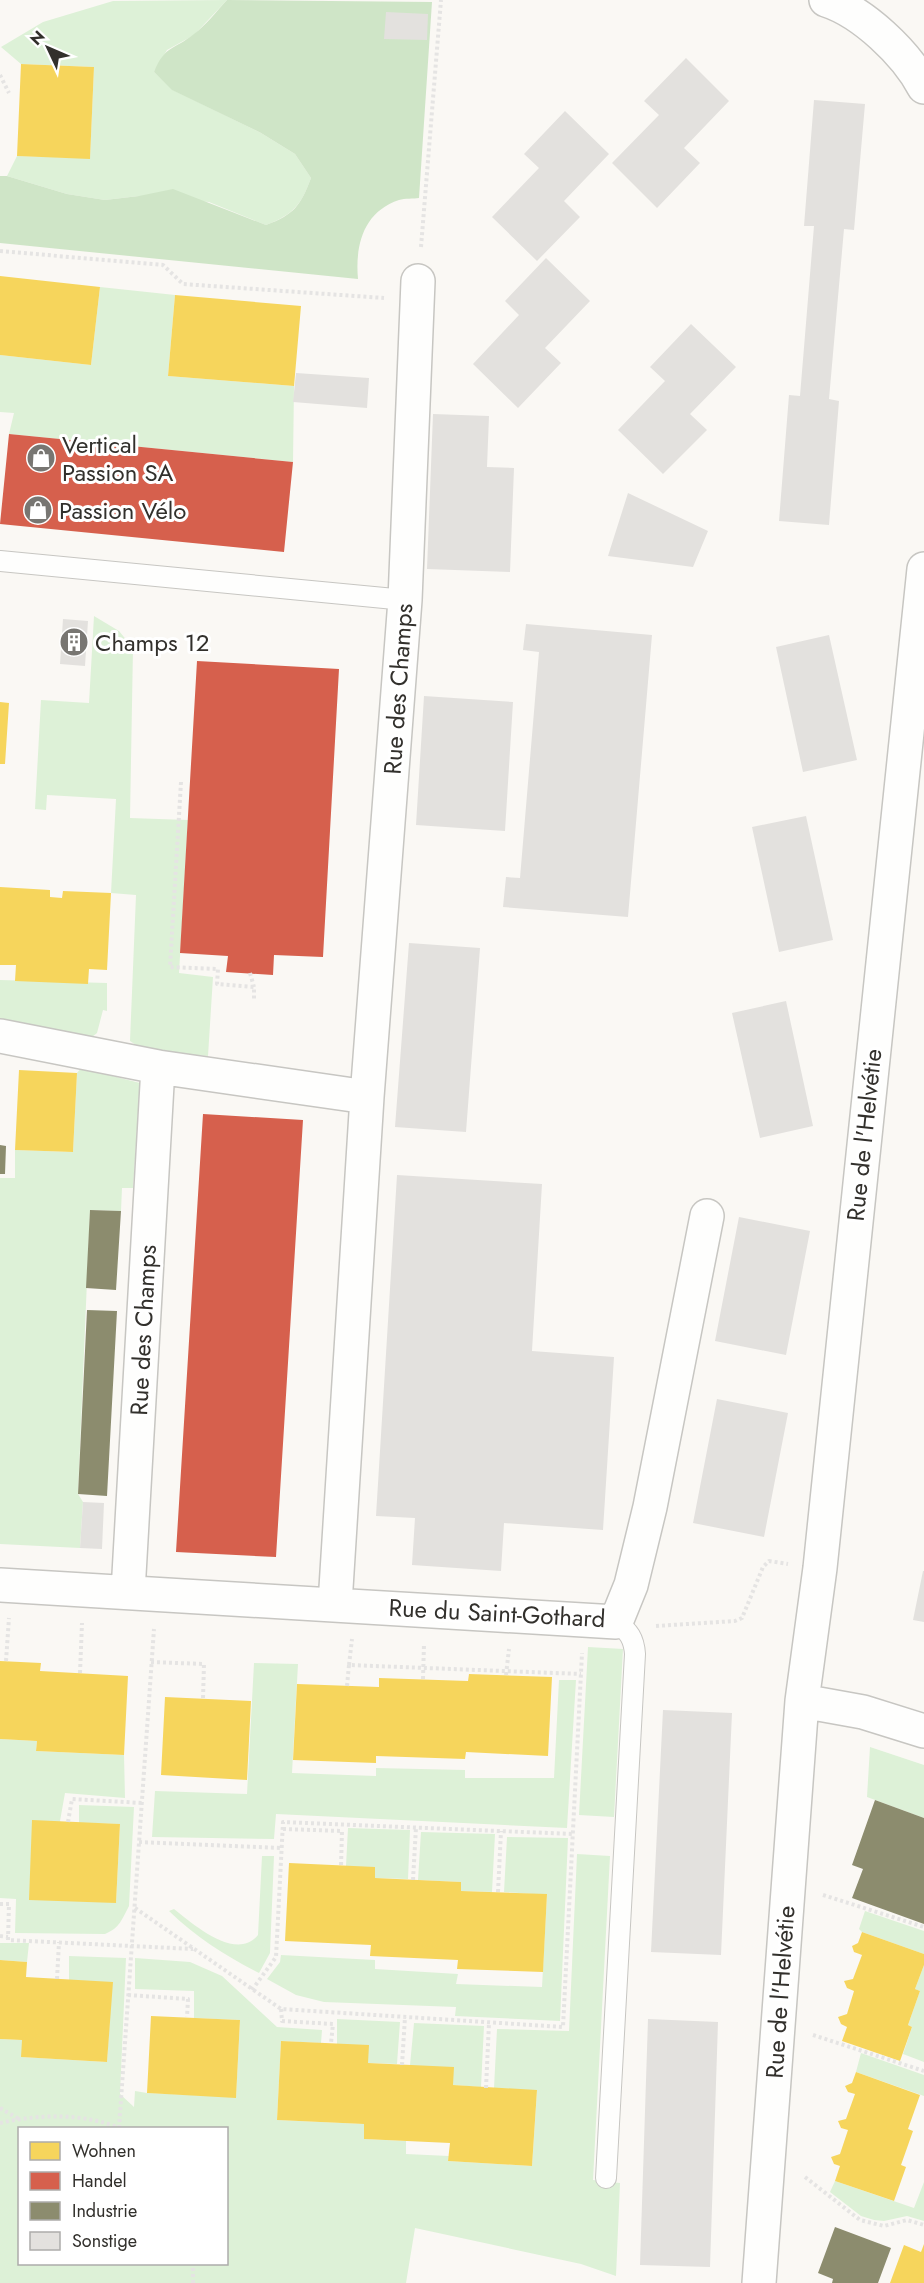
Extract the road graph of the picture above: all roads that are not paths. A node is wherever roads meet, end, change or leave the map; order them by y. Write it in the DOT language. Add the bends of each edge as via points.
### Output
graph roads {
  1 [pos="826,0"];
  2 [pos="876,0"];
  3 [pos="903,57"];
  4 [pos="924,87"];
  5 [pos="418,291"];
  6 [pos="0,561"];
  7 [pos="924,568"];
  8 [pos="405,600"];
  9 [pos="0,1036"];
  10 [pos="158,1067"];
  11 [pos="367,1097"];
  12 [pos="707,1216"];
  13 [pos="142,1593"];
  14 [pos="4,1598"];
  15 [pos="335,1604"];
  16 [pos="624,1631"];
  17 [pos="802,1701"];
  18 [pos="924,1731"];
  19 [pos="606,2178"];
  20 [pos="759,2283"];
  1 -- 3 [label="street" via="859,16"];
  2 -- 3 [label="street" via="879,17"];
  3 -- 4 [label="street"];
  5 -- 8 [label="street, Rue des Champs"];
  6 -- 8 [label="lane"];
  7 -- 17 [label="street, Rue de l'Helvétie" via="821,1556"];
  8 -- 11 [label="street, Rue des Champs"];
  9 -- 10 [label="street"];
  10 -- 11 [label="street"];
  10 -- 13 [label="street, Rue des Champs"];
  11 -- 15 [label="street, Rue des Champs"];
  12 -- 16 [label="street, Rue du Saint-Gothard"];
  13 -- 14 [label="street, Rue du Saint-Gothard"];
  13 -- 15 [label="street, Rue du Saint-Gothard"];
  15 -- 16 [label="street, Rue du Saint-Gothard" via="584,1620"];
  16 -- 19 [label="lane" via="635,1654"];
  17 -- 18 [label="street" via="863,1712"];
  17 -- 20 [label="street, Rue de l'Helvétie"];
}
